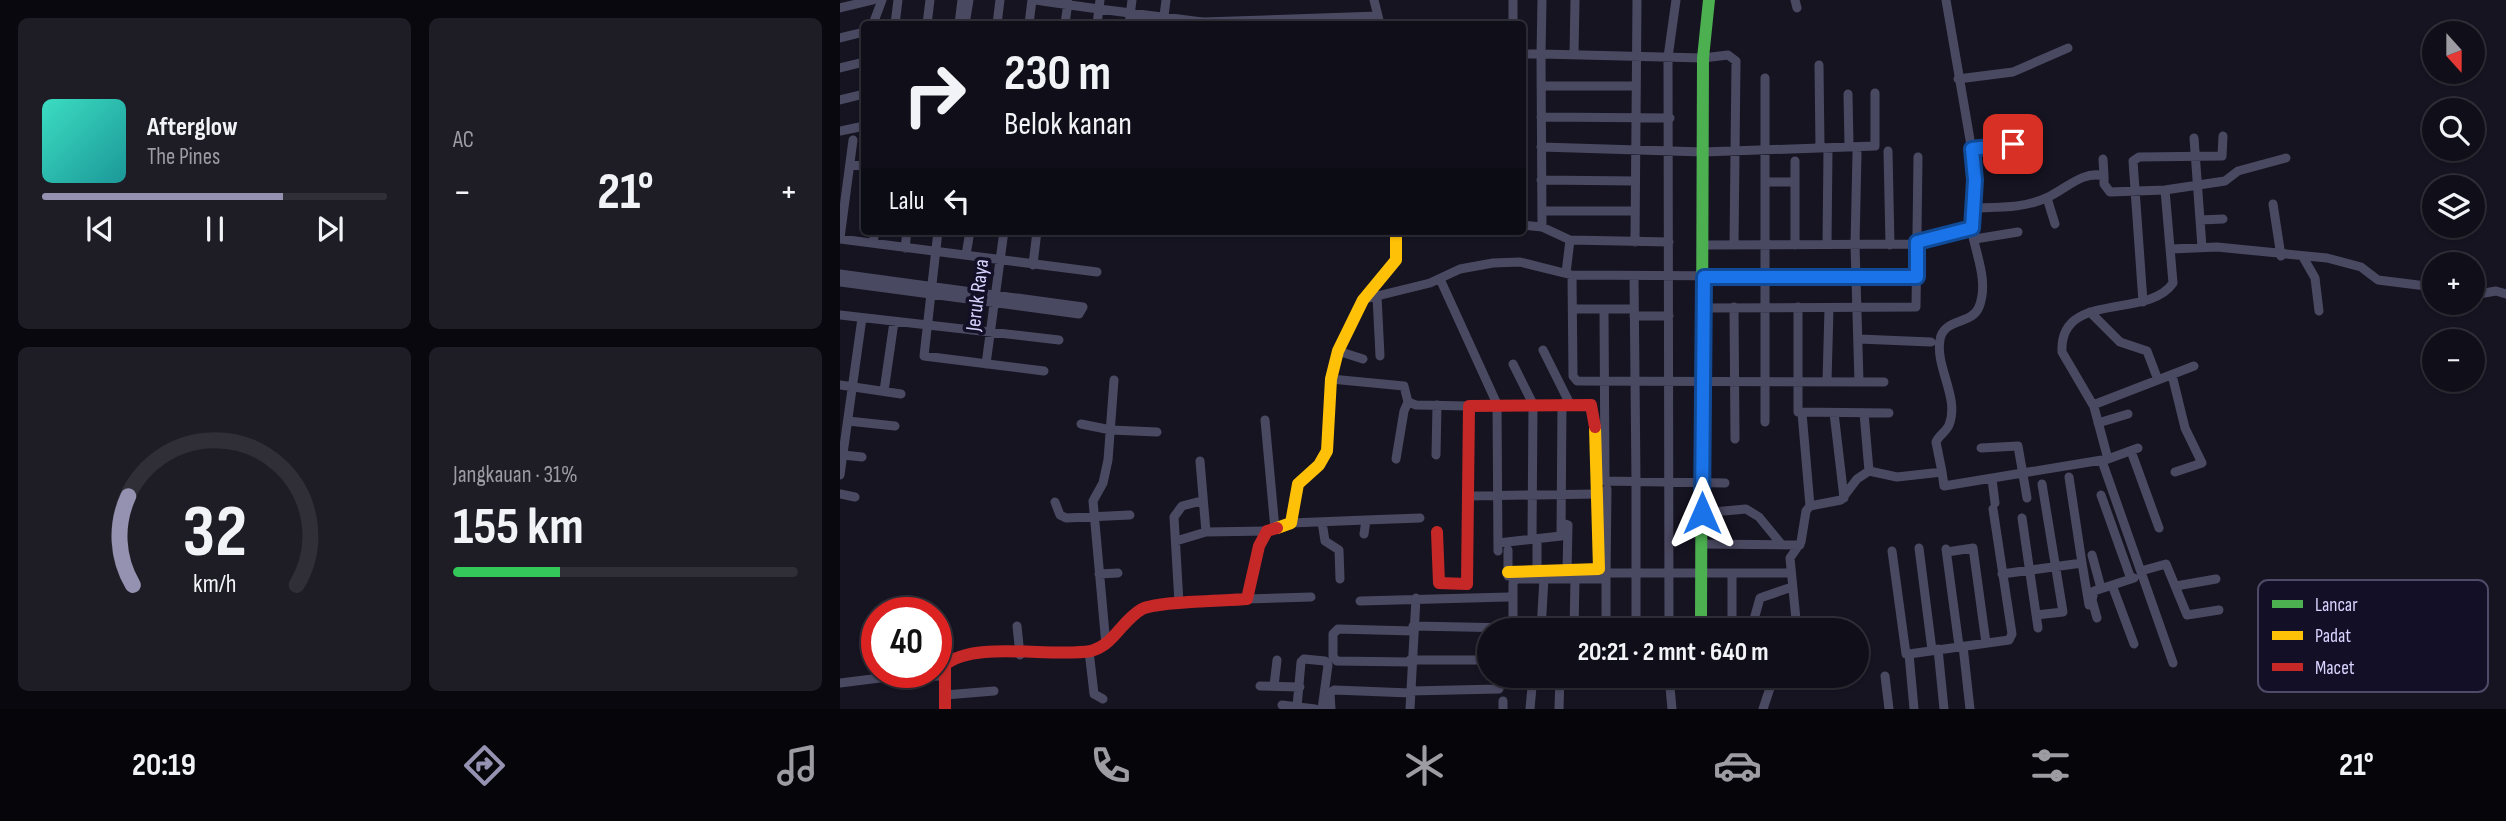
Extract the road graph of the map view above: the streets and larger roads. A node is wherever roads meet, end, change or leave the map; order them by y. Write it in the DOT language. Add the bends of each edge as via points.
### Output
graph roads {
  1 [pos="873,0"];
  2 [pos="883,0"];
  3 [pos="898,0"];
  4 [pos="930,0"];
  5 [pos="962,0"];
  6 [pos="969,0"];
  7 [pos="1000,0"];
  8 [pos="1034,0"];
  9 [pos="1132,0"];
  10 [pos="1166,0"];
  11 [pos="1374,0"];
  12 [pos="1513,0"];
  13 [pos="1542,0"];
  14 [pos="1575,0"];
  15 [pos="1637,0"];
  16 [pos="1676,0"];
  17 [pos="1709,0"];
  18 [pos="1946,0"];
  19 [pos="1068,2"];
  20 [pos="1099,5"];
  21 [pos="840,8"];
  22 [pos="1130,20"];
  23 [pos="1379,20"];
  24 [pos="874,21"];
  25 [pos="895,21"];
  26 [pos="927,21"];
  27 [pos="959,21"];
  28 [pos="966,21"];
  29 [pos="997,21"];
  30 [pos="1030,21"];
  31 [pos="1065,21"];
  32 [pos="1163,21"];
  33 [pos="1292,21"];
  34 [pos="1513,21"];
  35 [pos="861,33"];
  36 [pos="840,38"];
  37 [pos="2068,48"];
  38 [pos="1526,54"];
  39 [pos="1541,54"];
  40 [pos="1574,54"];
  41 [pos="1636,54"];
  42 [pos="1668,57"];
  43 [pos="1703,58"];
  44 [pos="861,63"];
  45 [pos="1819,65"];
  46 [pos="840,68"];
  47 [pos="1765,78"];
  48 [pos="1958,79"];
  49 [pos="1541,86"];
  50 [pos="1636,86"];
  51 [pos="1875,93"];
  52 [pos="1848,94"];
  53 [pos="861,95"];
  54 [pos="840,100"];
  55 [pos="1541,117"];
  56 [pos="1636,118"];
  57 [pos="1670,118"];
  58 [pos="861,127"];
  59 [pos="840,131"];
  60 [pos="2223,136"];
  61 [pos="2194,138"];
  62 [pos="853,140"];
  63 [pos="2033,142"];
  64 [pos="1849,146"];
  65 [pos="1541,147"];
  66 [pos="1765,148"];
  67 [pos="1824,148"];
  68 [pos="1634,149"];
  69 [pos="1734,149"];
  70 [pos="1972,149"];
  71 [pos="1669,150"];
  72 [pos="1888,150"];
  73 [pos="1703,152"];
  74 [pos="1857,153"];
  75 [pos="1918,156"];
  76 [pos="2195,156"];
  77 [pos="2286,158"];
  78 [pos="2102,159"];
  79 [pos="1795,161"];
  80 [pos="850,165"];
  81 [pos="861,166"];
  82 [pos="2104,176"];
  83 [pos="1541,180"];
  84 [pos="1635,181"];
  85 [pos="1765,182"];
  86 [pos="1794,182"];
  87 [pos="2196,185"];
  88 [pos="2165,190"];
  89 [pos="2136,191"];
  90 [pos="2047,198"];
  91 [pos="2273,204"];
  92 [pos="1971,208"];
  93 [pos="842,209"];
  94 [pos="1542,211"];
  95 [pos="1634,211"];
  96 [pos="2223,219"];
  97 [pos="2200,220"];
  98 [pos="2055,224"];
  99 [pos="1526,225"];
  100 [pos="1542,227"];
  101 [pos="1972,228"];
  102 [pos="2018,232"];
  103 [pos="874,235"];
  104 [pos="907,235"];
  105 [pos="938,235"];
  106 [pos="969,235"];
  107 [pos="1003,235"];
  108 [pos="1037,235"];
  109 [pos="1396,235"];
  110 [pos="840,238"];
  111 [pos="1975,239"];
  112 [pos="1570,240"];
  113 [pos="1635,242"];
  114 [pos="873,243"];
  115 [pos="1668,243"];
  116 [pos="1917,243"];
  117 [pos="1827,244"];
  118 [pos="1703,245"];
  119 [pos="1734,245"];
  120 [pos="1763,245"];
  121 [pos="1795,245"];
  122 [pos="1854,245"];
  123 [pos="1890,245"];
  124 [pos="2202,247"];
  125 [pos="905,248"];
  126 [pos="2171,249"];
  127 [pos="936,252"];
  128 [pos="966,255"];
  129 [pos="2281,256"];
  130 [pos="2303,257"];
  131 [pos="999,261"];
  132 [pos="1033,265"];
  133 [pos="1097,272"];
  134 [pos="840,274"];
  135 [pos="1569,274"];
  136 [pos="1634,276"];
  137 [pos="1857,276"];
  138 [pos="1669,277"];
  139 [pos="1704,277"];
  140 [pos="1765,277"];
  141 [pos="1917,277"];
  142 [pos="1440,279"];
  143 [pos="840,282"];
  144 [pos="2422,286"];
  145 [pos="931,289"];
  146 [pos="2485,293"];
  147 [pos="2506,294"];
  148 [pos="1377,296"];
  149 [pos="994,298"];
  150 [pos="1363,300"];
  151 [pos="2143,302"];
  152 [pos="1061,306"];
  153 [pos="1734,307"];
  154 [pos="1766,307"];
  155 [pos="1798,307"];
  156 [pos="1829,307"];
  157 [pos="1859,307"];
  158 [pos="1704,308"];
  159 [pos="1573,309"];
  160 [pos="1604,310"];
  161 [pos="2319,311"];
  162 [pos="1634,312"];
  163 [pos="2090,312"];
  164 [pos="840,315"];
  165 [pos="1668,316"];
  166 [pos="862,317"];
  167 [pos="894,322"];
  168 [pos="925,327"];
  169 [pos="990,333"];
  170 [pos="1859,339"];
  171 [pos="1059,340"];
  172 [pos="1931,342"];
  173 [pos="1338,351"];
  174 [pos="1543,351"];
  175 [pos="1380,356"];
  176 [pos="1363,359"];
  177 [pos="986,364"];
  178 [pos="1513,364"];
  179 [pos="2194,366"];
  180 [pos="1044,371"];
  181 [pos="2172,375"];
  182 [pos="1331,379"];
  183 [pos="1114,380"];
  184 [pos="2158,380"];
  185 [pos="1668,381"];
  186 [pos="1604,382"];
  187 [pos="1634,382"];
  188 [pos="1702,382"];
  189 [pos="1827,382"];
  190 [pos="1859,382"];
  191 [pos="1884,382"];
  192 [pos="1733,383"];
  193 [pos="1765,383"];
  194 [pos="1796,383"];
  195 [pos="840,385"];
  196 [pos="852,386"];
  197 [pos="884,391"];
  198 [pos="901,394"];
  199 [pos="1408,402"];
  200 [pos="1497,404"];
  201 [pos="1533,404"];
  202 [pos="1566,404"];
  203 [pos="1437,405"];
  204 [pos="1469,405"];
  205 [pos="2094,407"];
  206 [pos="1889,412"];
  207 [pos="1802,413"];
  208 [pos="1834,413"];
  209 [pos="1864,413"];
  210 [pos="2128,414"];
  211 [pos="1265,420"];
  212 [pos="848,421"];
  213 [pos="1765,422"];
  214 [pos="2098,422"];
  215 [pos="1081,424"];
  216 [pos="895,426"];
  217 [pos="1111,430"];
  218 [pos="1157,432"];
  219 [pos="1735,439"];
  220 [pos="1981,448"];
  221 [pos="843,455"];
  222 [pos="1436,455"];
  223 [pos="862,457"];
  224 [pos="1396,459"];
  225 [pos="2105,460"];
  226 [pos="1200,461"];
  227 [pos="1868,471"];
  228 [pos="1942,472"];
  229 [pos="2175,472"];
  230 [pos="2022,474"];
  231 [pos="840,475"];
  232 [pos="2068,477"];
  233 [pos="1992,479"];
  234 [pos="1669,481"];
  235 [pos="1702,482"];
  236 [pos="1636,483"];
  237 [pos="1725,483"];
  238 [pos="2042,484"];
  239 [pos="2113,491"];
  240 [pos="1601,492"];
  241 [pos="840,494"];
  242 [pos="1562,495"];
  243 [pos="2101,495"];
  244 [pos="1468,496"];
  245 [pos="1499,496"];
  246 [pos="1531,496"];
  247 [pos="855,497"];
  248 [pos="1844,498"];
  249 [pos="2027,498"];
  250 [pos="2089,499"];
  251 [pos="1202,501"];
  252 [pos="1055,502"];
  253 [pos="1811,506"];
  254 [pos="1702,513"];
  255 [pos="1130,515"];
  256 [pos="1093,517"];
  257 [pos="1420,518"];
  258 [pos="2022,518"];
  259 [pos="1366,520"];
  260 [pos="1322,522"];
  261 [pos="1291,523"];
  262 [pos="1562,523"];
  263 [pos="2159,528"];
  264 [pos="1271,530"];
  265 [pos="1206,532"];
  266 [pos="1437,532"];
  267 [pos="1364,534"];
  268 [pos="1535,539"];
  269 [pos="1176,541"];
  270 [pos="1701,544"];
  271 [pos="1782,545"];
  272 [pos="1800,545"];
  273 [pos="1501,548"];
  274 [pos="1919,548"];
  275 [pos="1892,551"];
  276 [pos="2092,555"];
  277 [pos="2081,563"];
  278 [pos="2057,566"];
  279 [pos="2031,570"];
  280 [pos="1508,572"];
  281 [pos="1118,573"];
  282 [pos="1791,573"];
  283 [pos="2141,573"];
  284 [pos="1099,574"];
  285 [pos="1637,574"];
  286 [pos="1700,574"];
  287 [pos="2002,574"];
  288 [pos="1541,575"];
  289 [pos="1572,575"];
  290 [pos="1669,575"];
  291 [pos="1732,575"];
  292 [pos="1606,576"];
  293 [pos="1340,579"];
  294 [pos="2131,579"];
  295 [pos="2216,579"];
  296 [pos="2112,585"];
  297 [pos="2176,586"];
  298 [pos="1792,587"];
  299 [pos="2101,588"];
  300 [pos="1311,597"];
  301 [pos="1508,597"];
  302 [pos="1416,598"];
  303 [pos="1247,599"];
  304 [pos="1360,601"];
  305 [pos="1179,603"];
  306 [pos="2090,605"];
  307 [pos="2219,610"];
  308 [pos="2036,615"];
  309 [pos="1509,618"];
  310 [pos="1510,618"];
  311 [pos="1541,618"];
  312 [pos="1574,618"];
  313 [pos="1606,618"];
  314 [pos="1636,618"];
  315 [pos="1670,618"];
  316 [pos="1701,618"];
  317 [pos="1732,618"];
  318 [pos="1754,618"];
  319 [pos="1796,618"];
  320 [pos="2097,618"];
  321 [pos="1017,626"];
  322 [pos="2038,628"];
  323 [pos="1413,629"];
  324 [pos="1477,629"];
  325 [pos="1986,643"];
  326 [pos="2134,644"];
  327 [pos="1106,645"];
  328 [pos="1961,646"];
  329 [pos="1935,650"];
  330 [pos="1089,651"];
  331 [pos="1909,654"];
  332 [pos="1020,655"];
  333 [pos="952,658"];
  334 [pos="1277,660"];
  335 [pos="1477,660"];
  336 [pos="1410,661"];
  337 [pos="2173,663"];
  338 [pos="1885,676"];
  339 [pos="861,679"];
  340 [pos="840,683"];
  341 [pos="1260,685"];
  342 [pos="1278,687"];
  343 [pos="945,688"];
  344 [pos="1300,688"];
  345 [pos="1499,688"];
  346 [pos="1530,688"];
  347 [pos="1560,688"];
  348 [pos="1671,688"];
  349 [pos="1770,688"];
  350 [pos="994,691"];
  351 [pos="1410,692"];
  352 [pos="945,695"];
  353 [pos="1103,699"];
  354 [pos="1282,707"];
  355 [pos="1297,707"];
  356 [pos="945,709"];
  357 [pos="1315,709"];
  358 [pos="1322,709"];
  359 [pos="1331,709"];
  360 [pos="1410,709"];
  361 [pos="1530,709"];
  362 [pos="1559,709"];
  363 [pos="1672,709"];
  364 [pos="1763,709"];
  365 [pos="1889,709"];
  366 [pos="1914,709"];
  367 [pos="1944,709"];
  368 [pos="1970,709"];
  1 -- 21 [label="street"];
  2 -- 24 [label="street"];
  3 -- 25 [label="street"];
  4 -- 26 [label="street"];
  5 -- 27 [label="street"];
  6 -- 28 [label="street"];
  7 -- 29 [label="street"];
  8 -- 19 [label="street"];
  8 -- 30 [label="street"];
  9 -- 22 [label="street"];
  10 -- 32 [label="street"];
  11 -- 23 [label="street"];
  12 -- 34 [label="street"];
  13 -- 39 [label="street"];
  14 -- 40 [label="street"];
  15 -- 41 [label="street"];
  16 -- 42 [label="street"];
  17 -- 43 [label="street"];
  18 -- 48 [label="street"];
  19 -- 20 [label="street"];
  19 -- 31 [label="street"];
  20 -- 22 [label="street"];
  22 -- 32 [label="street"];
  23 -- 33 [label="street"];
  35 -- 36 [label="street"];
  37 -- 48 [label="street" via="2013,72"];
  38 -- 39 [label="street"];
  39 -- 40 [label="street"];
  39 -- 49 [label="street"];
  40 -- 41 [label="street"];
  41 -- 42 [label="street"];
  41 -- 50 [label="street"];
  42 -- 43 [label="street"];
  42 -- 57 [label="street"];
  43 -- 69 [label="street" via="1728,55 1735,59"];
  43 -- 73 [label="street"];
  44 -- 46 [label="street"];
  45 -- 67 [label="street"];
  47 -- 66 [label="street"];
  48 -- 70 [label="street"];
  49 -- 50 [label="street"];
  49 -- 55 [label="street"];
  50 -- 56 [label="street"];
  51 -- 64 [label="street" via="1875,146"];
  52 -- 64 [label="street"];
  53 -- 54 [label="street"];
  55 -- 56 [label="street"];
  55 -- 65 [label="street"];
  56 -- 57 [label="street"];
  56 -- 68 [label="street"];
  57 -- 71 [label="street"];
  58 -- 59 [label="street"];
  60 -- 76 [label="street" via="2223,156"];
  61 -- 76 [label="street"];
  62 -- 80 [label="street"];
  63 -- 70 [label="street"];
  64 -- 67 [label="street"];
  65 -- 68 [label="street"];
  65 -- 83 [label="street"];
  66 -- 67 [label="street"];
  66 -- 69 [label="street"];
  66 -- 85 [label="street"];
  67 -- 117 [label="street"];
  68 -- 71 [label="street"];
  68 -- 84 [label="street"];
  69 -- 73 [label="street"];
  69 -- 119 [label="street"];
  70 -- 92 [label="street" via="1975,180"];
  71 -- 73 [label="street"];
  71 -- 115 [label="street"];
  72 -- 123 [label="street"];
  73 -- 118 [label="street"];
  74 -- 122 [label="street"];
  75 -- 116 [label="street"];
  76 -- 87 [label="street"];
  76 -- 89 [label="street" via="2136,159"];
  77 -- 87 [label="street" via="2238,171 2225,181"];
  78 -- 82 [label="street"];
  79 -- 86 [label="street"];
  80 -- 81 [label="street"];
  80 -- 93 [label="street"];
  82 -- 89 [label="street" via="2109,192"];
  82 -- 90 [label="street" via="2089,175"];
  83 -- 84 [label="street"];
  83 -- 94 [label="street"];
  84 -- 95 [label="street"];
  85 -- 86 [label="street"];
  85 -- 120 [label="street"];
  86 -- 121 [label="street"];
  87 -- 88 [label="street"];
  87 -- 97 [label="street"];
  88 -- 89 [label="street"];
  88 -- 126 [label="street"];
  89 -- 151 [label="street"];
  90 -- 92 [label="street" via="2010,207"];
  90 -- 98 [label="street"];
  91 -- 129 [label="street"];
  92 -- 101 [label="street"];
  93 -- 110 [label="street"];
  94 -- 95 [label="street"];
  94 -- 100 [label="street"];
  95 -- 113 [label="street"];
  96 -- 97 [label="street"];
  97 -- 124 [label="street"];
  99 -- 100 [label="street"];
  100 -- 112 [label="street"];
  101 -- 111 [label="street"];
  101 -- 116 [label="street"];
  102 -- 111 [label="street"];
  103 -- 114 [label="street"];
  104 -- 125 [label="street"];
  105 -- 127 [label="street"];
  106 -- 128 [label="street"];
  107 -- 131 [label="street, Jeruk Raya"];
  108 -- 132 [label="street"];
  109 -- 150 [label="street" via="1396,260"];
  110 -- 114 [label="street"];
  111 -- 228 [label="street" via="1982,285 1978,309 1947,327 1939,342 1951,405 1949,426 1936,440"];
  112 -- 113 [label="street"];
  112 -- 135 [label="street"];
  113 -- 115 [label="street"];
  114 -- 125 [label="street"];
  115 -- 138 [label="street"];
  116 -- 123 [label="street"];
  116 -- 141 [label="street"];
  117 -- 121 [label="street"];
  117 -- 122 [label="street"];
  118 -- 119 [label="street"];
  118 -- 139 [label="street"];
  119 -- 120 [label="street"];
  120 -- 121 [label="street"];
  120 -- 140 [label="street"];
  122 -- 123 [label="street"];
  122 -- 137 [label="street"];
  124 -- 126 [label="street"];
  124 -- 129 [label="street"];
  125 -- 127 [label="street"];
  126 -- 151 [label="street" via="2173,284"];
  127 -- 128 [label="street"];
  127 -- 145 [label="street"];
  128 -- 131 [label="street"];
  129 -- 130 [label="street"];
  130 -- 144 [label="street" via="2352,264 2378,280"];
  130 -- 161 [label="street" via="2316,282"];
  131 -- 132 [label="street"];
  131 -- 149 [label="street, Jeruk Raya"];
  132 -- 133 [label="street"];
  134 -- 145 [label="street"];
  135 -- 136 [label="street"];
  135 -- 142 [label="street" via="1504,262 1460,269"];
  135 -- 159 [label="street"];
  136 -- 138 [label="street"];
  136 -- 162 [label="street"];
  137 -- 140 [label="street"];
  137 -- 141 [label="street"];
  137 -- 157 [label="street"];
  138 -- 139 [label="street"];
  138 -- 165 [label="street"];
  139 -- 140 [label="street"];
  139 -- 158 [label="street"];
  140 -- 154 [label="street"];
  141 -- 157 [label="street" via="1917,307"];
  142 -- 148 [label="street"];
  142 -- 200 [label="street"];
  143 -- 145 [label="street"];
  145 -- 149 [label="street"];
  145 -- 168 [label="street"];
  146 -- 147 [label="street"];
  148 -- 150 [label="street"];
  148 -- 175 [label="street"];
  149 -- 152 [label="street"];
  149 -- 169 [label="street, Jeruk Raya"];
  150 -- 173 [label="street"];
  151 -- 163 [label="street"];
  153 -- 154 [label="street"];
  153 -- 158 [label="street"];
  153 -- 192 [label="street"];
  154 -- 155 [label="street"];
  154 -- 193 [label="street"];
  155 -- 156 [label="street"];
  155 -- 194 [label="street"];
  156 -- 157 [label="street"];
  156 -- 189 [label="street"];
  157 -- 170 [label="street"];
  158 -- 188 [label="street"];
  159 -- 160 [label="street"];
  159 -- 186 [label="street" via="1573,377"];
  160 -- 162 [label="street"];
  160 -- 186 [label="street"];
  162 -- 165 [label="street"];
  162 -- 187 [label="street"];
  163 -- 184 [label="street" via="2120,342 2147,351"];
  163 -- 184 [label="street" via="2070,326 2062,347 2093,405"];
  164 -- 166 [label="street"];
  165 -- 185 [label="street"];
  166 -- 167 [label="street"];
  166 -- 196 [label="street"];
  167 -- 168 [label="street"];
  167 -- 197 [label="street"];
  168 -- 169 [label="street"];
  168 -- 177 [label="street" via="925,356"];
  169 -- 171 [label="street"];
  169 -- 177 [label="street, Jeruk Raya"];
  170 -- 172 [label="street"];
  170 -- 190 [label="street"];
  173 -- 176 [label="street"];
  173 -- 182 [label="street"];
  174 -- 202 [label="street"];
  177 -- 180 [label="street"];
  178 -- 201 [label="street"];
  179 -- 181 [label="street"];
  181 -- 184 [label="street"];
  181 -- 229 [label="street" via="2185,428 2202,463"];
  182 -- 199 [label="street" via="1404,386"];
  182 -- 261 [label="street" via="1327,451 1319,465 1299,481"];
  183 -- 217 [label="street"];
  185 -- 187 [label="street"];
  185 -- 188 [label="street"];
  185 -- 234 [label="street"];
  186 -- 187 [label="street"];
  186 -- 236 [label="street" via="1604,480"];
  187 -- 236 [label="street"];
  188 -- 192 [label="street"];
  188 -- 235 [label="street"];
  189 -- 190 [label="street"];
  189 -- 194 [label="street"];
  190 -- 191 [label="street"];
  192 -- 193 [label="street"];
  192 -- 219 [label="street"];
  193 -- 194 [label="street"];
  193 -- 213 [label="street"];
  194 -- 207 [label="street" via="1796,409"];
  195 -- 196 [label="street"];
  196 -- 197 [label="street"];
  196 -- 212 [label="street"];
  197 -- 198 [label="street"];
  199 -- 203 [label="street"];
  199 -- 224 [label="street"];
  200 -- 201 [label="street"];
  200 -- 204 [label="street"];
  200 -- 245 [label="street"];
  201 -- 202 [label="street"];
  201 -- 246 [label="street"];
  202 -- 240 [label="street" via="1593,407"];
  202 -- 242 [label="street"];
  203 -- 204 [label="street"];
  203 -- 222 [label="street"];
  204 -- 244 [label="street"];
  205 -- 214 [label="street"];
  206 -- 209 [label="street"];
  207 -- 208 [label="street"];
  207 -- 253 [label="street"];
  208 -- 209 [label="street"];
  208 -- 248 [label="street"];
  209 -- 227 [label="street"];
  210 -- 214 [label="street"];
  211 -- 264 [label="street"];
  212 -- 216 [label="street"];
  212 -- 221 [label="street"];
  214 -- 225 [label="street"];
  215 -- 217 [label="street"];
  217 -- 218 [label="street"];
  217 -- 256 [label="street"];
  220 -- 230 [label="street" via="2018,446"];
  221 -- 223 [label="street"];
  221 -- 231 [label="street"];
  225 -- 230 [label="street"];
  225 -- 239 [label="street"];
  225 -- 263 [label="street" via="2134,449"];
  226 -- 251 [label="street"];
  227 -- 228 [label="street" via="1897,477"];
  227 -- 248 [label="street"];
  228 -- 233 [label="street" via="1944,486"];
  230 -- 233 [label="street"];
  230 -- 249 [label="street"];
  232 -- 277 [label="street"];
  233 -- 287 [label="street"];
  234 -- 235 [label="street"];
  234 -- 236 [label="street"];
  234 -- 290 [label="street"];
  235 -- 237 [label="street"];
  235 -- 254 [label="street"];
  236 -- 285 [label="street"];
  238 -- 278 [label="street"];
  239 -- 243 [label="street"];
  239 -- 283 [label="street"];
  240 -- 242 [label="street"];
  240 -- 289 [label="street" via="1599,567"];
  240 -- 292 [label="street"];
  241 -- 247 [label="street"];
  242 -- 246 [label="street"];
  242 -- 262 [label="street"];
  243 -- 250 [label="street"];
  243 -- 294 [label="street"];
  244 -- 245 [label="street"];
  244 -- 266 [label="street" via="1467,584 1437,580"];
  245 -- 246 [label="street"];
  245 -- 273 [label="street"];
  246 -- 268 [label="street"];
  248 -- 253 [label="street"];
  251 -- 265 [label="street"];
  251 -- 269 [label="street" via="1176,511"];
  252 -- 256 [label="street" via="1062,517"];
  253 -- 272 [label="street"];
  254 -- 270 [label="street"];
  254 -- 271 [label="street" via="1746,509 1759,517"];
  255 -- 256 [label="street"];
  256 -- 284 [label="street"];
  257 -- 259 [label="street"];
  258 -- 279 [label="street"];
  259 -- 260 [label="street"];
  259 -- 267 [label="street"];
  260 -- 261 [label="street"];
  260 -- 293 [label="street" via="1325,541 1339,550"];
  261 -- 264 [label="street"];
  262 -- 268 [label="street" via="1560,536"];
  262 -- 289 [label="street" via="1568,524"];
  264 -- 265 [label="street"];
  264 -- 303 [label="street" via="1259,546"];
  265 -- 269 [label="street"];
  268 -- 273 [label="street"];
  268 -- 288 [label="street"];
  269 -- 305 [label="street"];
  270 -- 271 [label="street"];
  270 -- 286 [label="street"];
  271 -- 272 [label="street"];
  272 -- 282 [label="street" via="1790,556"];
  273 -- 280 [label="street"];
  274 -- 329 [label="street"];
  275 -- 331 [label="street"];
  276 -- 299 [label="street"];
  277 -- 278 [label="street"];
  277 -- 306 [label="street"];
  278 -- 279 [label="street"];
  278 -- 308 [label="street" via="2063,612"];
  279 -- 287 [label="street"];
  279 -- 308 [label="street"];
  280 -- 288 [label="street"];
  280 -- 301 [label="street"];
  281 -- 284 [label="street"];
  282 -- 291 [label="street"];
  282 -- 298 [label="street"];
  283 -- 294 [label="street"];
  283 -- 297 [label="street" via="2166,564"];
  283 -- 337 [label="street"];
  284 -- 327 [label="street"];
  285 -- 290 [label="street"];
  285 -- 292 [label="street"];
  285 -- 314 [label="street"];
  286 -- 290 [label="street"];
  286 -- 291 [label="street"];
  286 -- 316 [label="street"];
  287 -- 325 [label="street" via="2012,634 2009,640"];
  288 -- 289 [label="street"];
  288 -- 310 [label="street" via="1514,582"];
  288 -- 311 [label="street"];
  289 -- 292 [label="street"];
  289 -- 312 [label="street"];
  290 -- 315 [label="street"];
  291 -- 317 [label="street"];
  292 -- 313 [label="street"];
  294 -- 296 [label="street"];
  295 -- 297 [label="street"];
  296 -- 299 [label="street"];
  296 -- 326 [label="street"];
  297 -- 307 [label="street" via="2187,615"];
  298 -- 318 [label="street" via="1760,598"];
  298 -- 319 [label="street"];
  299 -- 320 [label="street" via="2092,596"];
  300 -- 303 [label="street"];
  301 -- 302 [label="street"];
  301 -- 309 [label="street"];
  302 -- 304 [label="street"];
  302 -- 323 [label="street"];
  303 -- 305 [label="street"];
  305 -- 327 [label="street" via="1140,610"];
  308 -- 322 [label="street"];
  321 -- 332 [label="street"];
  323 -- 324 [label="street"];
  323 -- 336 [label="street"];
  323 -- 336 [label="street" via="1338,629 1334,634 1337,662"];
  325 -- 328 [label="street"];
  325 -- 328 [label="street" via="1973,548 1946,550"];
  327 -- 330 [label="street"];
  328 -- 329 [label="street"];
  328 -- 368 [label="street"];
  329 -- 331 [label="street"];
  329 -- 367 [label="street"];
  330 -- 332 [label="street"];
  330 -- 353 [label="street" via="1094,694"];
  331 -- 366 [label="street"];
  332 -- 333 [label="street"];
  334 -- 342 [label="street"];
  335 -- 336 [label="street"];
  336 -- 351 [label="street"];
  338 -- 365 [label="street"];
  339 -- 340 [label="street"];
  341 -- 342 [label="street"];
  342 -- 344 [label="street"];
  342 -- 354 [label="street"];
  343 -- 352 [label="street"];
  344 -- 355 [label="street"];
  344 -- 358 [label="street" via="1302,659 1326,662"];
  345 -- 351 [label="street"];
  346 -- 361 [label="street"];
  347 -- 362 [label="street"];
  348 -- 363 [label="street"];
  349 -- 364 [label="street"];
  350 -- 352 [label="street"];
  351 -- 359 [label="street" via="1334,690"];
  351 -- 360 [label="street"];
  352 -- 356 [label="street"];
  354 -- 355 [label="street"];
  355 -- 357 [label="street"];
}
